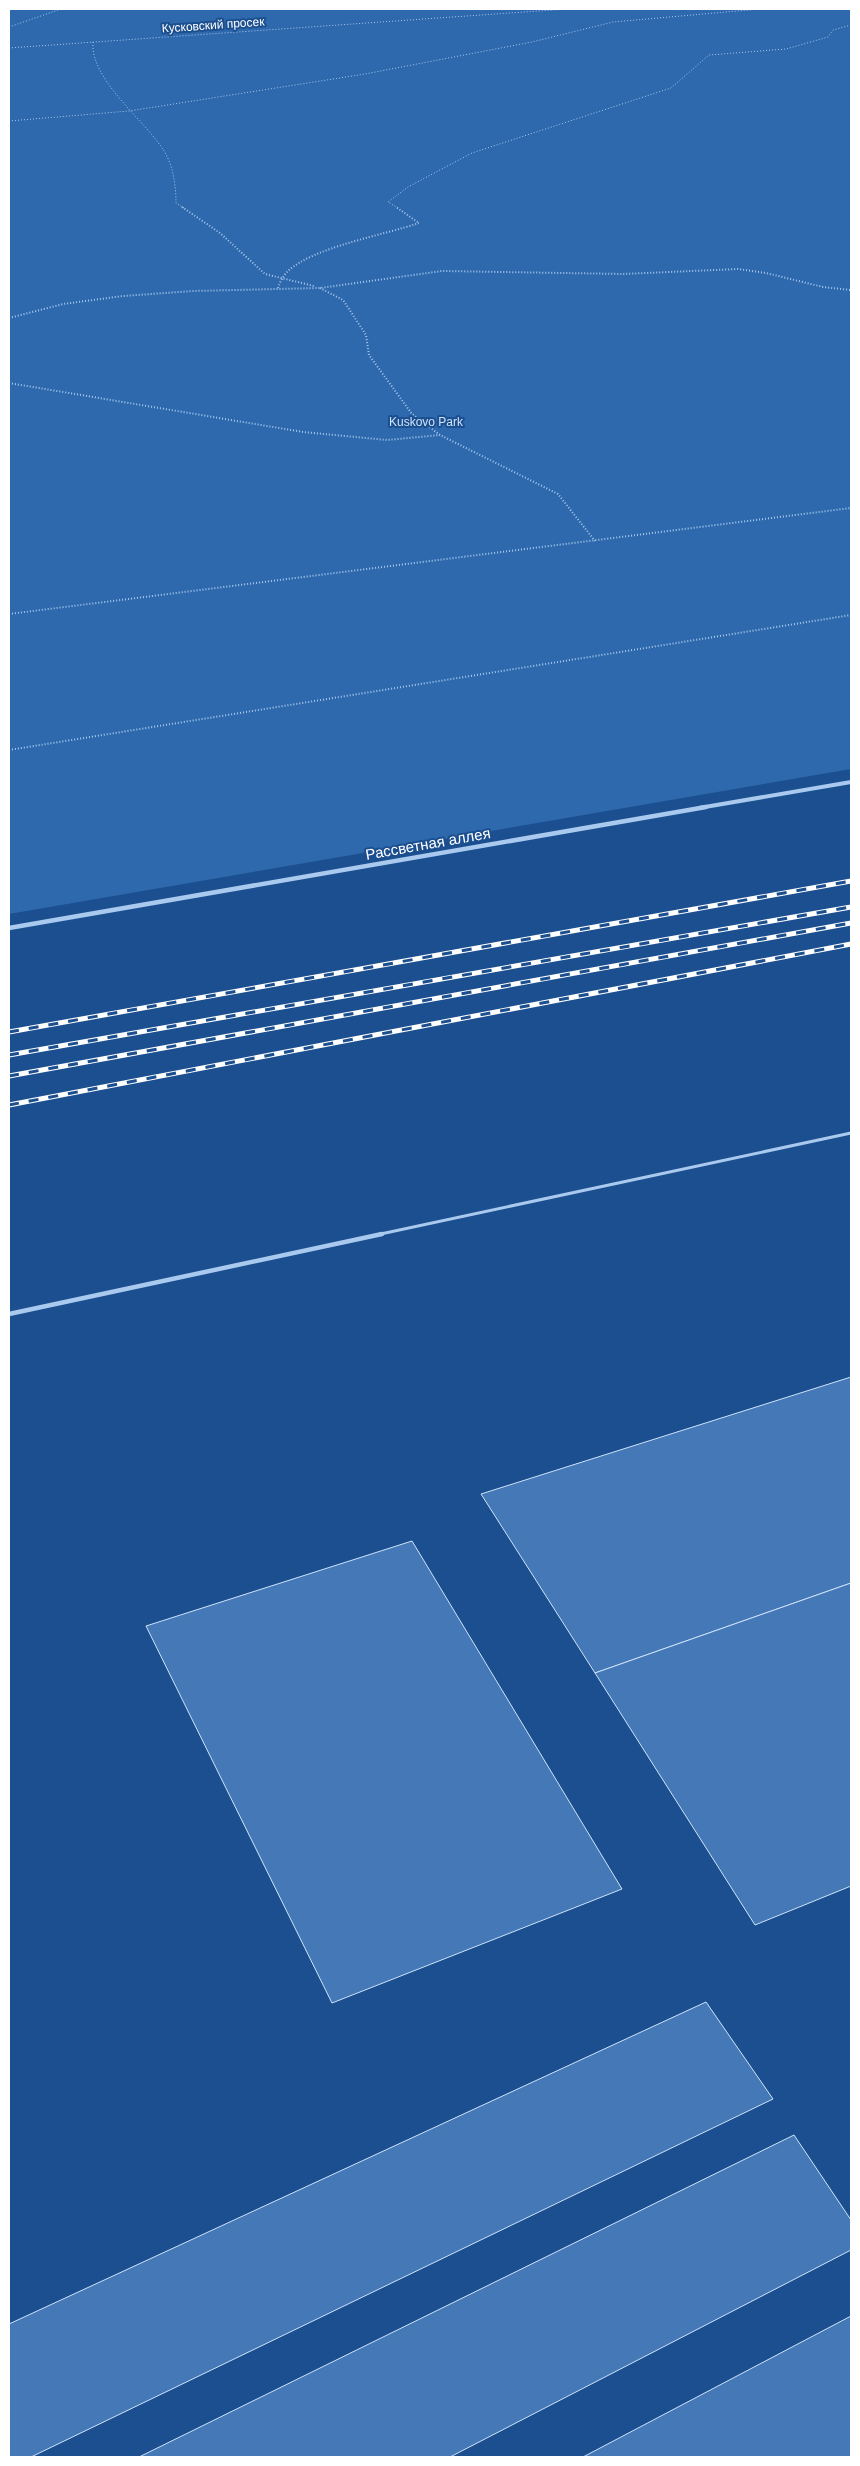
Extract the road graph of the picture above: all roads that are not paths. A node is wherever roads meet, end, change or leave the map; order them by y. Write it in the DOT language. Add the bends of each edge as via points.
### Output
graph roads {
  1 [pos="851,782"];
  2 [pos="9,928"];
  3 [pos="851,1133"];
  4 [pos="9,1314"];
  1 -- 2 [label="street, Рассветная аллея"];
  3 -- 4 [label="lane"];
}
